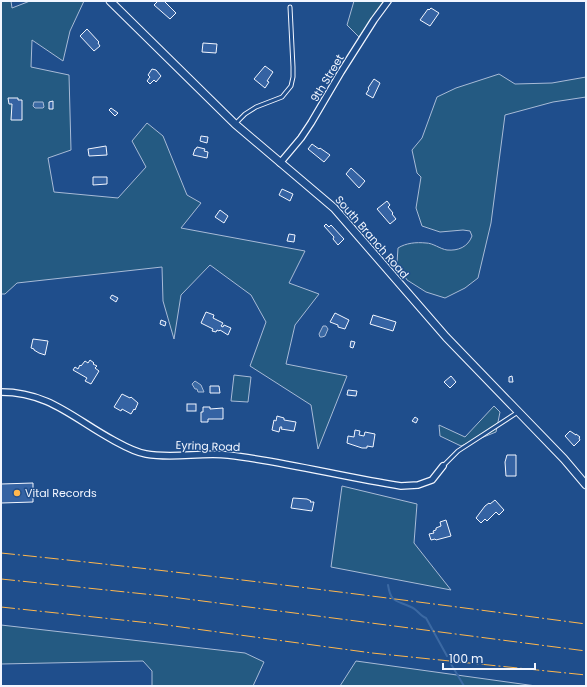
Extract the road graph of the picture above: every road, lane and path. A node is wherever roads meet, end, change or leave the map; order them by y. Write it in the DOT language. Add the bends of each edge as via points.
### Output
graph roads {
  1 [pos="110,1"];
  2 [pos="388,1"];
  3 [pos="290,7"];
  4 [pos="235,124"];
  5 [pos="280,163"];
  6 [pos="1,392"];
  7 [pos="518,412"];
  8 [pos="443,466"];
  9 [pos="586,485"];
  1 -- 4 [label="street, South Branch Road"];
  2 -- 5 [label="street, 9th Street" via="301,138"];
  3 -- 4 [label="lane" via="293,77 290,86 282,97 256,107"];
  4 -- 5 [label="street, South Branch Road"];
  5 -- 7 [label="street, South Branch Road" via="338,212 436,327"];
  6 -- 8 [label="street, Eyring Road" via="25,393 38,397 131,450 146,454 225,455 401,486 418,485 432,480"];
  7 -- 8 [label="lane" via="458,451"];
  7 -- 9 [label="street, South Branch Road"];
}
